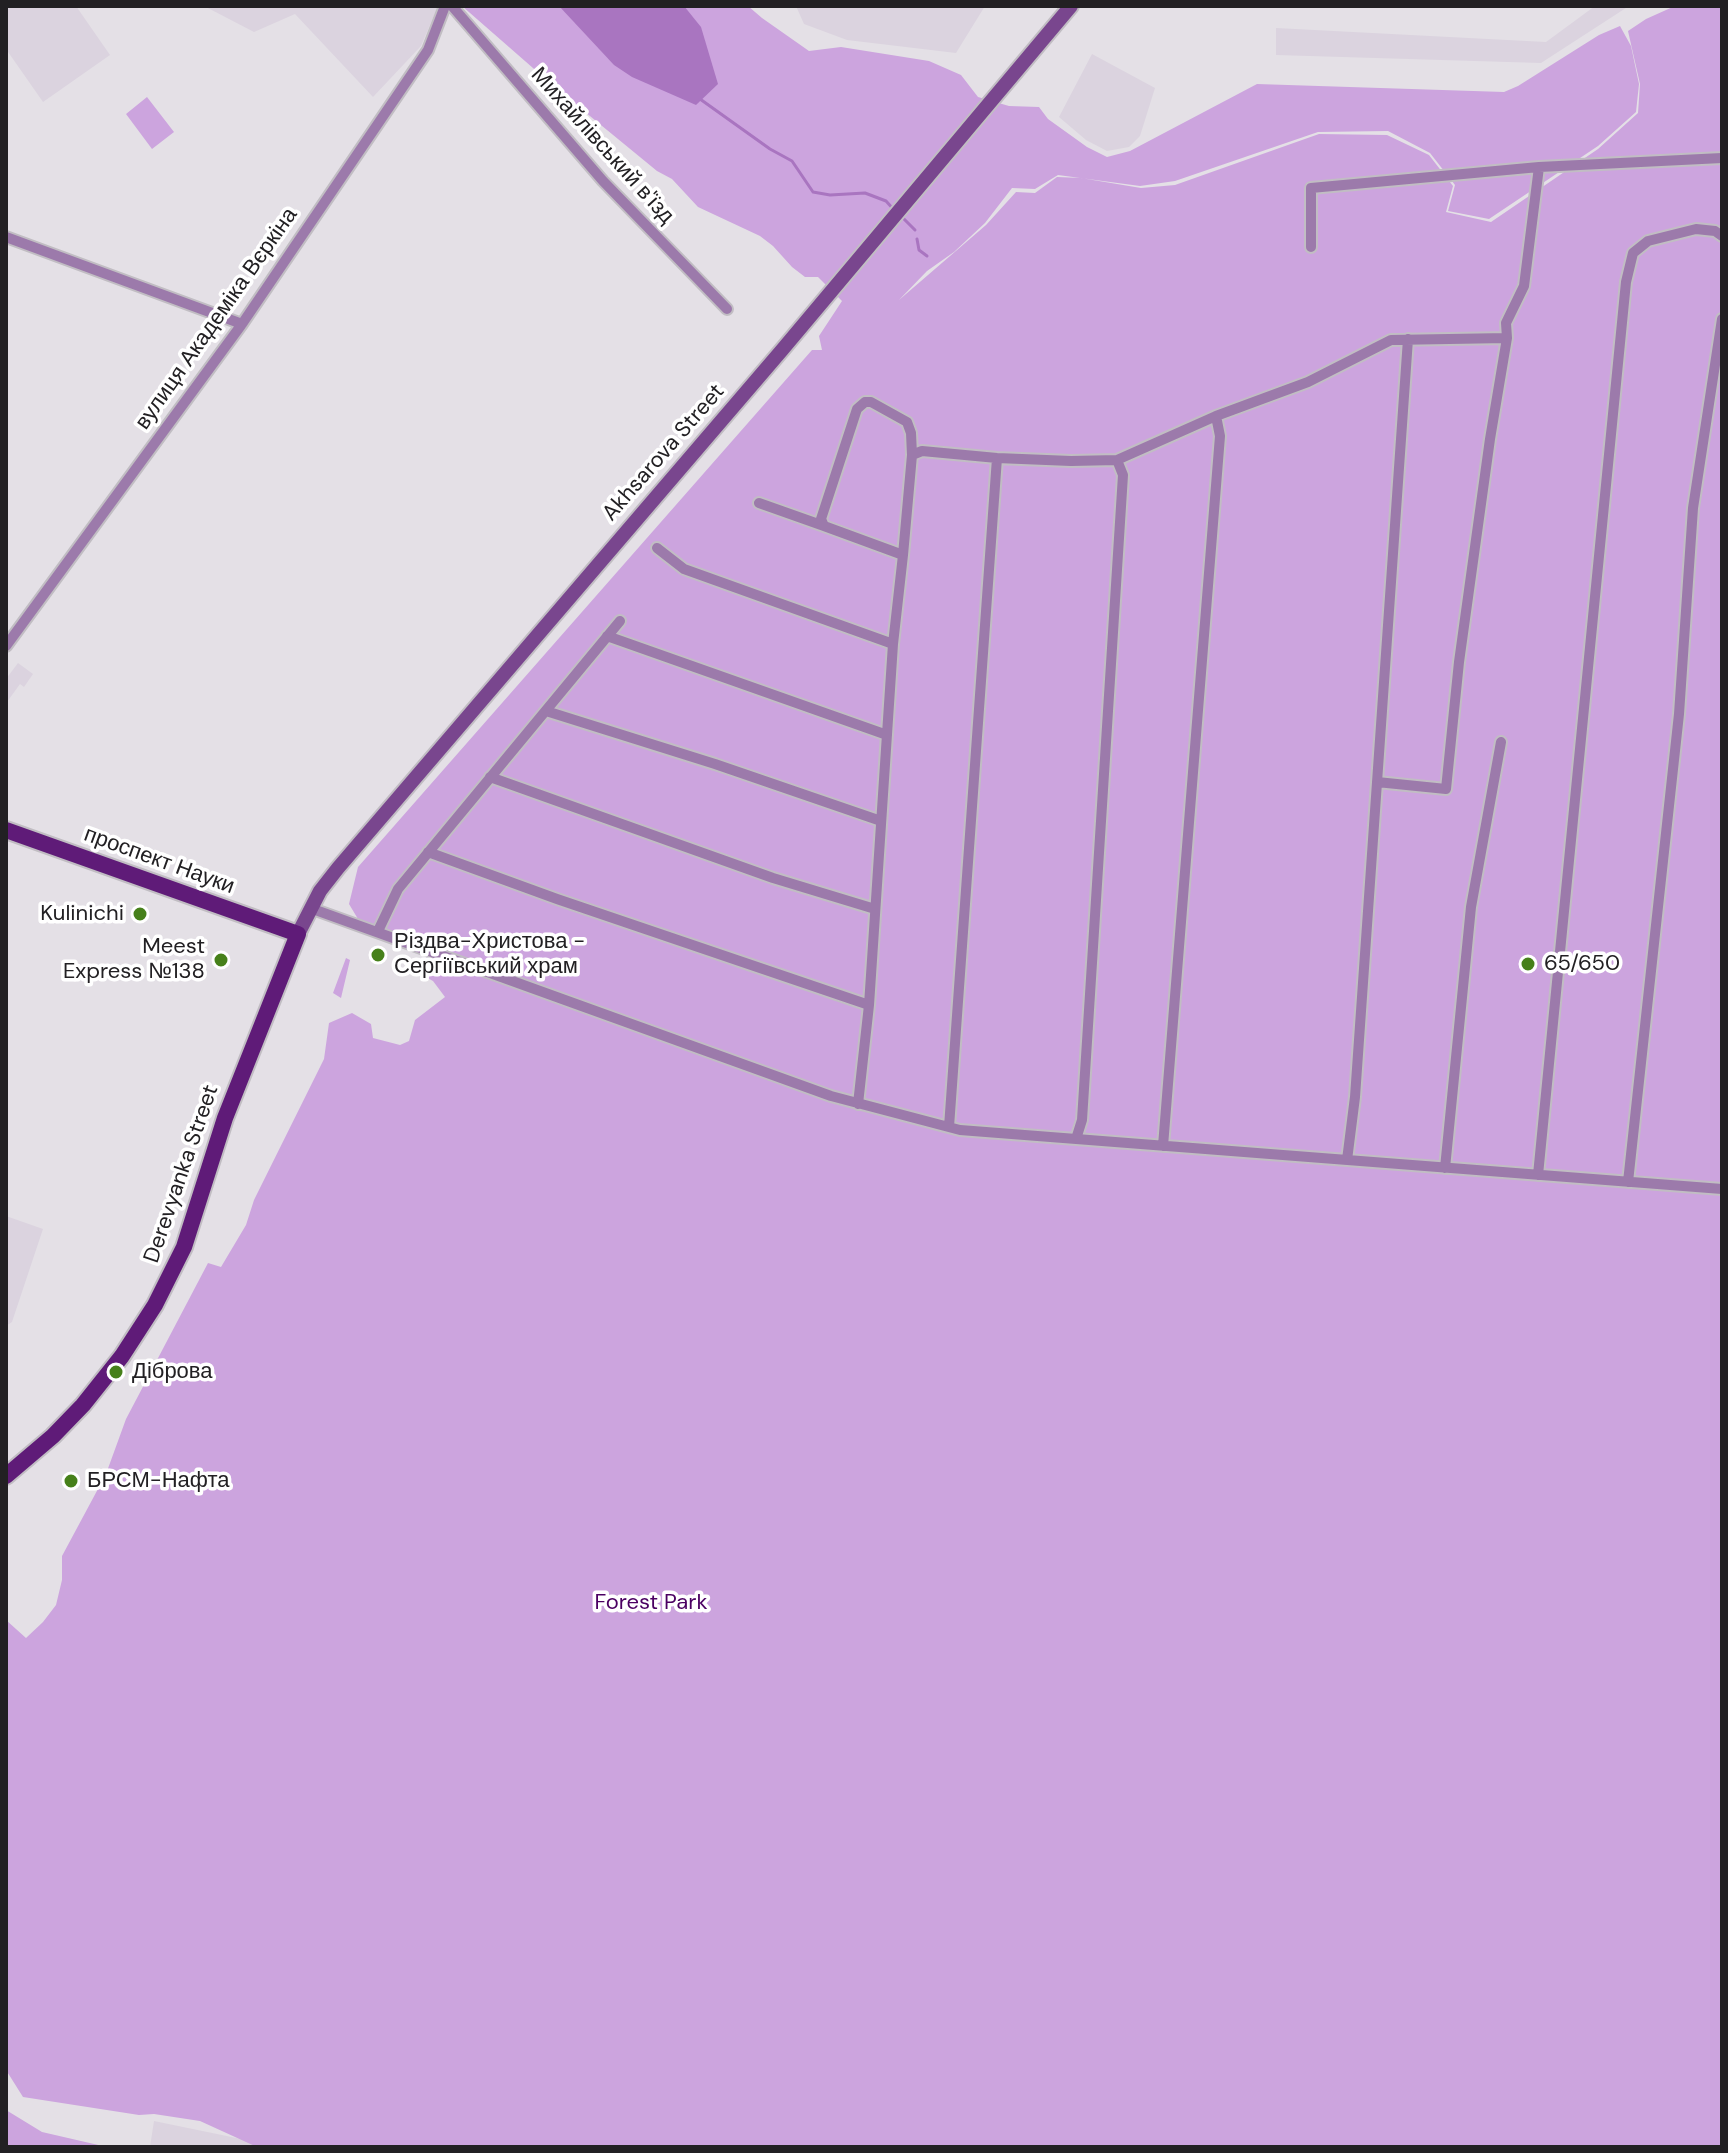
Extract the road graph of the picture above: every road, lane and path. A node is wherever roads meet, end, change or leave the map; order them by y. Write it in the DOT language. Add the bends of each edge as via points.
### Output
graph roads {
  1 [pos="445,6"];
  2 [pos="452,6"];
  3 [pos="1071,6"];
  4 [pos="1722,158"];
  5 [pos="1539,167"];
  6 [pos="1722,236"];
  7 [pos="6,237"];
  8 [pos="1311,247"];
  9 [pos="727,309"];
  10 [pos="1722,319"];
  11 [pos="242,324"];
  12 [pos="1507,338"];
  13 [pos="1408,339"];
  14 [pos="1216,416"];
  15 [pos="912,455"];
  16 [pos="997,458"];
  17 [pos="1117,460"];
  18 [pos="759,503"];
  19 [pos="824,526"];
  20 [pos="657,548"];
  21 [pos="903,555"];
  22 [pos="620,621"];
  23 [pos="607,636"];
  24 [pos="893,644"];
  25 [pos="6,646"];
  26 [pos="546,711"];
  27 [pos="887,735"];
  28 [pos="1501,742"];
  29 [pos="490,777"];
  30 [pos="1377,782"];
  31 [pos="881,821"];
  32 [pos="6,830"];
  33 [pos="428,852"];
  34 [pos="310,908"];
  35 [pos="875,909"];
  36 [pos="378,931"];
  37 [pos="298,934"];
  38 [pos="869,1005"];
  39 [pos="858,1104"];
  40 [pos="949,1127"];
  41 [pos="1076,1139"];
  42 [pos="1163,1146"];
  43 [pos="1347,1160"];
  44 [pos="1445,1168"];
  45 [pos="1538,1175"];
  46 [pos="1628,1182"];
  47 [pos="1722,1189"];
  48 [pos="6,1476"];
  1 -- 11 [label="street, вулиця Академіка Вєркіна" via="428,50"];
  2 -- 9 [label="street, Михайлівський в'їзд" via="603,181"];
  3 -- 34 [label="main road, Akhsarova Street" via="347,857"];
  4 -- 5 [label="street"];
  5 -- 8 [label="street" via="1311,188"];
  5 -- 12 [label="street" via="1524,286 1506,323"];
  6 -- 45 [label="street" via="1696,229 1648,241 1633,253 1626,282"];
  7 -- 11 [label="street"];
  10 -- 46 [label="street" via="1693,508 1679,714"];
  11 -- 25 [label="street, вулиця Академіка Вєркіна"];
  12 -- 13 [label="street"];
  12 -- 30 [label="street" via="1463,632 1446,789"];
  13 -- 14 [label="street" via="1380,343 1308,382"];
  13 -- 30 [label="street"];
  14 -- 17 [label="street"];
  14 -- 42 [label="street" via="1220,436"];
  15 -- 16 [label="street" via="922,451"];
  15 -- 19 [label="street" via="907,422 871,402 860,405 822,512"];
  15 -- 21 [label="street"];
  16 -- 17 [label="street"];
  16 -- 40 [label="street"];
  17 -- 41 [label="street" via="1123,475 1082,1120"];
  18 -- 19 [label="street"];
  19 -- 21 [label="street"];
  20 -- 24 [label="street" via="684,569"];
  21 -- 24 [label="street"];
  22 -- 23 [label="street"];
  23 -- 26 [label="street"];
  23 -- 27 [label="street"];
  24 -- 27 [label="street"];
  26 -- 29 [label="street"];
  26 -- 31 [label="street"];
  27 -- 31 [label="street"];
  28 -- 44 [label="street" via="1471,907"];
  29 -- 33 [label="street"];
  29 -- 35 [label="street"];
  30 -- 43 [label="street"];
  31 -- 35 [label="street"];
  32 -- 37 [label="main road, проспект Науки"];
  33 -- 36 [label="street" via="398,889"];
  33 -- 38 [label="street"];
  34 -- 36 [label="street"];
  34 -- 37 [label="main road, Akhsarova Street"];
  35 -- 38 [label="street"];
  36 -- 39 [label="street"];
  37 -- 48 [label="main road, Derevyanka Street" via="225,1118 184,1247 155,1305 83,1405"];
  38 -- 39 [label="street"];
  39 -- 40 [label="street"];
  40 -- 41 [label="street"];
  41 -- 42 [label="street"];
  42 -- 43 [label="street"];
  43 -- 44 [label="street"];
  44 -- 45 [label="street"];
  45 -- 46 [label="street"];
  46 -- 47 [label="street"];
}
